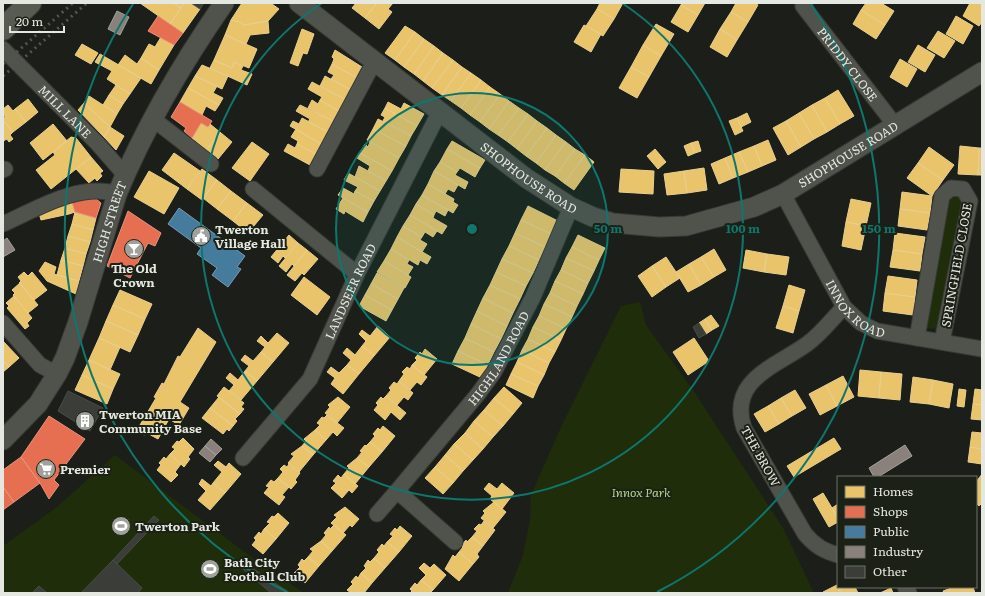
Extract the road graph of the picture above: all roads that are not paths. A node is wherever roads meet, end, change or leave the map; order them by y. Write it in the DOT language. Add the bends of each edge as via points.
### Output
graph roads {
  1 [pos="30,3"];
  2 [pos="224,3"];
  3 [pos="299,3"];
  4 [pos="804,3"];
  5 [pos="3,29"];
  6 [pos="3,49"];
  7 [pos="375,60"];
  8 [pos="982,72"];
  9 [pos="439,113"];
  10 [pos="153,119"];
  11 [pos="894,125"];
  12 [pos="211,164"];
  13 [pos="317,169"];
  14 [pos="125,175"];
  15 [pos="253,189"];
  16 [pos="117,194"];
  17 [pos="783,194"];
  18 [pos="571,207"];
  19 [pos="3,224"];
  20 [pos="357,274"];
  21 [pos="844,307"];
  22 [pos="3,323"];
  23 [pos="917,338"];
  24 [pos="942,342"];
  25 [pos="982,349"];
  26 [pos="57,374"];
  27 [pos="3,440"];
  28 [pos="243,458"];
  29 [pos="397,491"];
  30 [pos="376,514"];
  31 [pos="455,542"];
  32 [pos="837,555"];
  1 -- 5 [label="highway"];
  2 -- 10 [label="street, HIGH STREET"];
  3 -- 7 [label="street, SHOPHOUSE ROAD"];
  4 -- 11 [label="street, PRIDDY CLOSE" via="803,6"];
  6 -- 14 [label="street, MILL LANE" via="97,143"];
  7 -- 9 [label="street, SHOPHOUSE ROAD"];
  7 -- 13 [label="street"];
  8 -- 11 [label="street, SHOPHOUSE ROAD"];
  9 -- 18 [label="street, SHOPHOUSE ROAD" via="526,178"];
  9 -- 20 [label="street, LANDSEER ROAD"];
  10 -- 12 [label="street"];
  10 -- 14 [label="street, HIGH STREET"];
  11 -- 17 [label="street, SHOPHOUSE ROAD"];
  14 -- 16 [label="street, HIGH STREET"];
  15 -- 20 [label="street"];
  16 -- 19 [label="street" via="104,190 86,192 58,200"];
  16 -- 26 [label="street, HIGH STREET" via="78,322"];
  17 -- 18 [label="street, SHOPHOUSE ROAD" via="720,218 672,227 613,223"];
  17 -- 21 [label="street, INNOX ROAD"];
  18 -- 29 [label="street, HIGHLAND ROAD" via="533,297 494,372"];
  20 -- 28 [label="street, LANDSEER ROAD" via="310,380"];
  21 -- 23 [label="street, INNOX ROAD" via="876,331"];
  21 -- 32 [label="street, THE BROW" via="809,343 759,375 747,387 741,402 744,428 805,534 822,550"];
  22 -- 26 [label="street" via="40,365"];
  23 -- 24 [label="street, INNOX ROAD"];
  23 -- 24 [label="street, SPRINGFIELD CLOSE" via="942,196 951,188 963,189 970,201"];
  24 -- 25 [label="street, INNOX ROAD"];
  26 -- 27 [label="street, HIGH STREET" via="38,404"];
  29 -- 30 [label="street, HIGHLAND ROAD"];
  29 -- 31 [label="street"];
}
